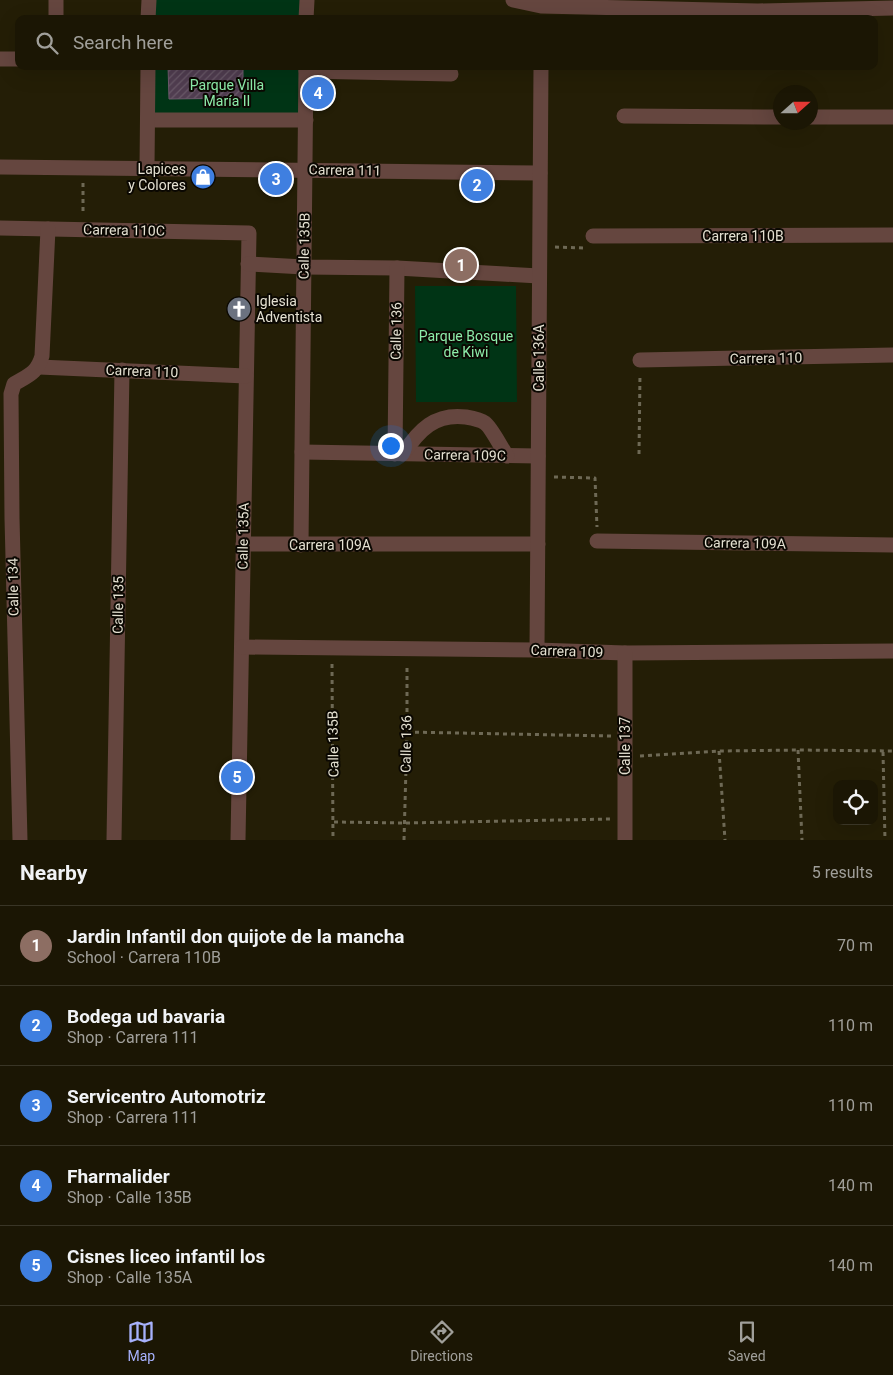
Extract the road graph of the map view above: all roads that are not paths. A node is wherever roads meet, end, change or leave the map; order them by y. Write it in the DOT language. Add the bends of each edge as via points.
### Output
graph roads {
  1 [pos="56,0"];
  2 [pos="149,0"];
  3 [pos="306,0"];
  4 [pos="512,0"];
  5 [pos="758,5"];
  6 [pos="893,8"];
  7 [pos="541,12"];
  8 [pos="56,15"];
  9 [pos="148,15"];
  10 [pos="306,15"];
  11 [pos="0,59"];
  12 [pos="15,59"];
  13 [pos="148,70"];
  14 [pos="306,70"];
  15 [pos="335,70"];
  16 [pos="541,70"];
  17 [pos="451,74"];
  18 [pos="624,116"];
  19 [pos="773,117"];
  20 [pos="818,117"];
  21 [pos="893,118"];
  22 [pos="148,120"];
  23 [pos="306,120"];
  24 [pos="0,167"];
  25 [pos="148,168"];
  26 [pos="305,170"];
  27 [pos="540,172"];
  28 [pos="0,228"];
  29 [pos="48,229"];
  30 [pos="248,233"];
  31 [pos="893,235"];
  32 [pos="593,236"];
  33 [pos="248,264"];
  34 [pos="304,267"];
  35 [pos="397,268"];
  36 [pos="539,276"];
  37 [pos="893,355"];
  38 [pos="640,360"];
  39 [pos="39,367"];
  40 [pos="122,370"];
  41 [pos="246,376"];
  42 [pos="7,384"];
  43 [pos="302,452"];
  44 [pos="399,454"];
  45 [pos="507,456"];
  46 [pos="538,456"];
  47 [pos="6,518"];
  48 [pos="597,541"];
  49 [pos="243,544"];
  50 [pos="538,544"];
  51 [pos="301,545"];
  52 [pos="893,545"];
  53 [pos="242,647"];
  54 [pos="537,650"];
  55 [pos="893,651"];
  56 [pos="625,653"];
  57 [pos="20,840"];
  58 [pos="114,840"];
  59 [pos="238,840"];
  60 [pos="624,840"];
  1 -- 8 [label="street"];
  2 -- 9 [label="street"];
  3 -- 10 [label="street"];
  4 -- 7 [label="street"];
  5 -- 6 [label="street"];
  5 -- 7 [label="street"];
  11 -- 12 [label="street"];
  13 -- 22 [label="street"];
  14 -- 23 [label="street, Calle 135B"];
  15 -- 17 [label="street"];
  16 -- 27 [label="street, Calle 136A"];
  18 -- 19 [label="street"];
  20 -- 21 [label="street"];
  22 -- 23 [label="street"];
  22 -- 25 [label="street"];
  23 -- 26 [label="street, Calle 135B"];
  24 -- 25 [label="street, Carrera 111"];
  25 -- 26 [label="street, Carrera 111"];
  26 -- 27 [label="street, Carrera 111"];
  26 -- 34 [label="street, Calle 135B"];
  27 -- 36 [label="street, Calle 136A"];
  28 -- 29 [label="street, Carrera 110C"];
  29 -- 30 [label="street, Carrera 110C"];
  29 -- 39 [label="street"];
  30 -- 33 [label="street, Calle 135A"];
  31 -- 32 [label="street, Carrera 110B"];
  33 -- 34 [label="street"];
  33 -- 41 [label="street, Calle 135A"];
  34 -- 35 [label="street"];
  34 -- 43 [label="street, Calle 135B"];
  35 -- 36 [label="street"];
  35 -- 44 [label="street, Calle 136"];
  36 -- 46 [label="street, Calle 136A"];
  37 -- 38 [label="street, Carrera 110"];
  39 -- 40 [label="street, Carrera 110"];
  39 -- 42 [label="street, Calle 134"];
  40 -- 41 [label="street, Carrera 110"];
  40 -- 58 [label="street, Calle 135"];
  41 -- 49 [label="street, Calle 135A"];
  42 -- 47 [label="street, Calle 134" via="11,394"];
  43 -- 44 [label="street, Carrera 109C"];
  43 -- 51 [label="street, Calle 135B"];
  44 -- 45 [label="street, Carrera 109C"];
  44 -- 45 [label="street" via="426,427 440,418 455,416 485,423"];
  45 -- 46 [label="street, Carrera 109C"];
  46 -- 50 [label="street, Calle 136A"];
  47 -- 57 [label="street, Calle 134"];
  48 -- 52 [label="street, Carrera 109A"];
  49 -- 51 [label="street, Carrera 109A"];
  49 -- 53 [label="street, Calle 135A"];
  50 -- 51 [label="street, Carrera 109A"];
  50 -- 54 [label="street, Calle 136A"];
  53 -- 54 [label="street, Carrera 109"];
  53 -- 59 [label="street, Calle 135A"];
  54 -- 56 [label="street, Carrera 109"];
  55 -- 56 [label="street, Carrera 109"];
  56 -- 60 [label="street, Calle 137"];
}
